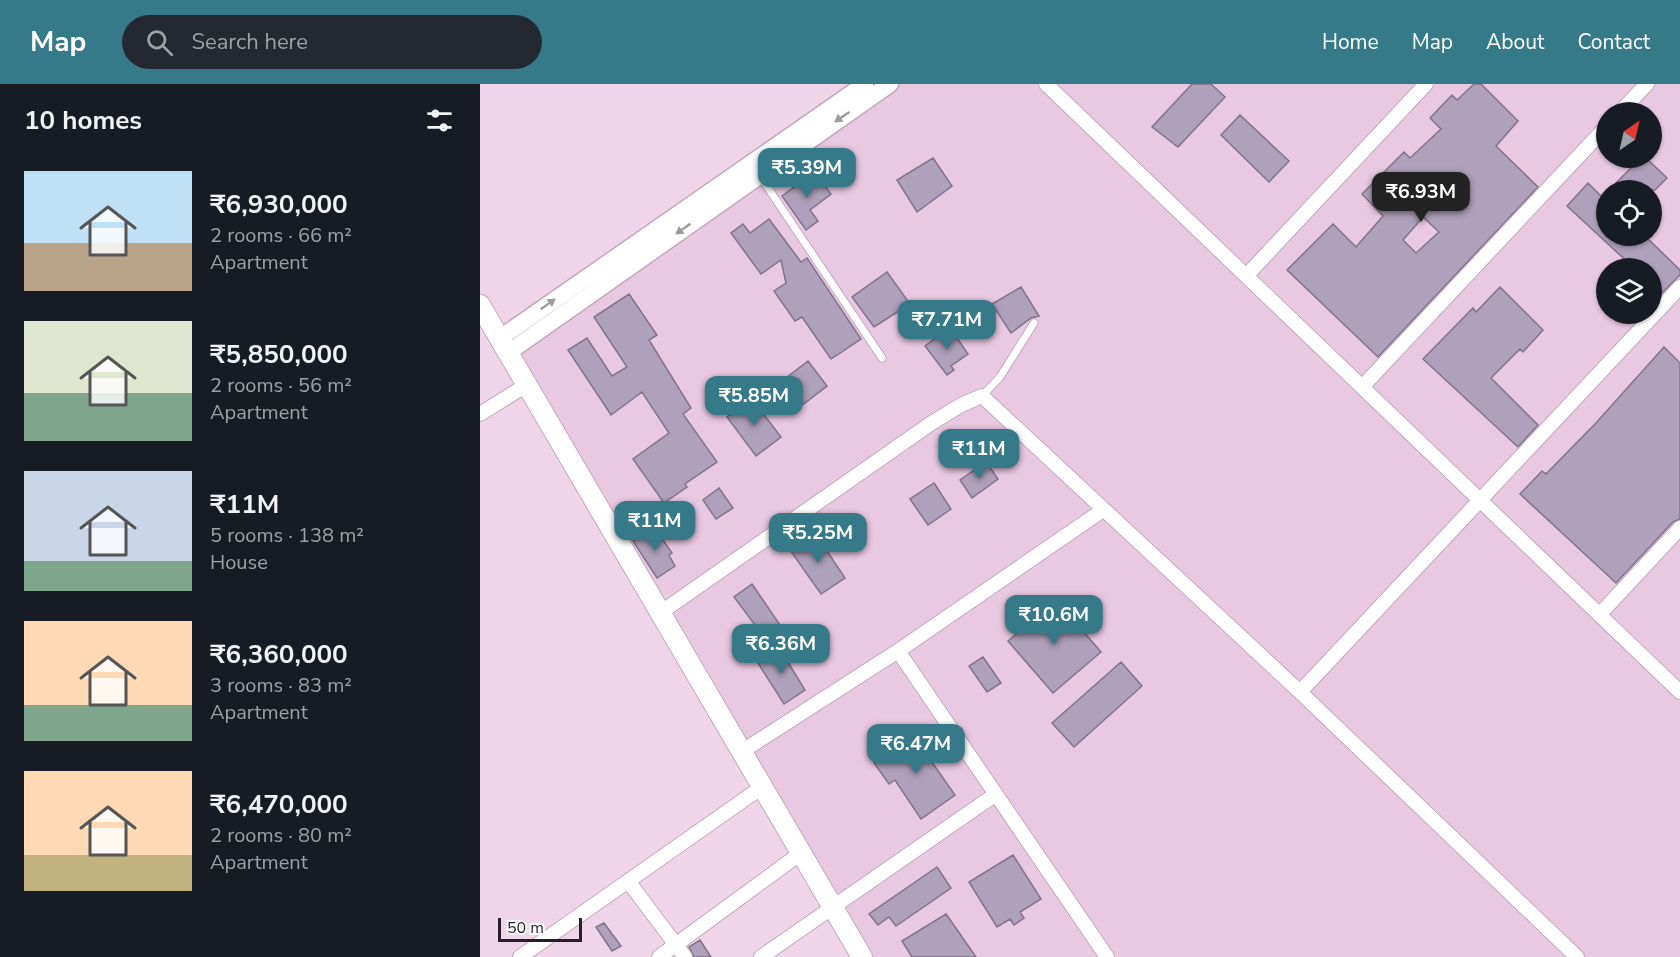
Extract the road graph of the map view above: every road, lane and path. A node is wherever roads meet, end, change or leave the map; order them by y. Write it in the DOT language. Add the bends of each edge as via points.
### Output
graph roads {
  1 [pos="865,84"];
  2 [pos="890,84"];
  3 [pos="1046,84"];
  4 [pos="1426,84"];
  5 [pos="1647,84"];
  6 [pos="1630,102"];
  7 [pos="1596,138"];
  8 [pos="760,175"];
  9 [pos="1246,276"];
  10 [pos="1680,287"];
  11 [pos="480,304"];
  12 [pos="1034,323"];
  13 [pos="504,345"];
  14 [pos="882,358"];
  15 [pos="527,384"];
  16 [pos="1362,387"];
  17 [pos="982,396"];
  18 [pos="480,414"];
  19 [pos="1478,499"];
  20 [pos="1103,510"];
  21 [pos="1680,528"];
  22 [pos="660,613"];
  23 [pos="1599,615"];
  24 [pos="898,651"];
  25 [pos="1299,692"];
  26 [pos="1680,692"];
  27 [pos="741,752"];
  28 [pos="762,787"];
  29 [pos="996,794"];
  30 [pos="801,853"];
  31 [pos="628,881"];
  32 [pos="832,906"];
  33 [pos="676,945"];
  34 [pos="520,957"];
  35 [pos="659,957"];
  36 [pos="685,957"];
  37 [pos="761,957"];
  38 [pos="862,957"];
  39 [pos="1107,957"];
  40 [pos="1577,957"];
  13 -- 1 [label="street, one-way"];
  2 -- 8 [label="street, one-way"];
  3 -- 9 [label="street"];
  4 -- 9 [label="street"];
  5 -- 6 [label="street"];
  7 -- 16 [label="street"];
  8 -- 13 [label="street, one-way"];
  8 -- 14 [label="lane"];
  9 -- 16 [label="street"];
  10 -- 19 [label="street"];
  11 -- 13 [label="main road"];
  12 -- 17 [label="lane" via="1000,377"];
  13 -- 15 [label="main road"];
  15 -- 18 [label="street"];
  15 -- 22 [label="main road"];
  16 -- 19 [label="street"];
  17 -- 20 [label="street"];
  17 -- 22 [label="street" via="930,424"];
  19 -- 23 [label="street"];
  19 -- 25 [label="street"];
  20 -- 24 [label="street"];
  20 -- 25 [label="street"];
  21 -- 23 [label="street"];
  22 -- 27 [label="main road"];
  23 -- 26 [label="street"];
  24 -- 27 [label="street"];
  24 -- 29 [label="street"];
  25 -- 40 [label="street"];
  27 -- 28 [label="main road"];
  28 -- 30 [label="main road"];
  28 -- 31 [label="street"];
  29 -- 32 [label="street"];
  29 -- 39 [label="street"];
  30 -- 32 [label="main road"];
  30 -- 33 [label="street"];
  31 -- 33 [label="street"];
  31 -- 34 [label="street"];
  32 -- 37 [label="street"];
  32 -- 38 [label="main road"];
  33 -- 35 [label="street"];
  33 -- 36 [label="street"];
}
